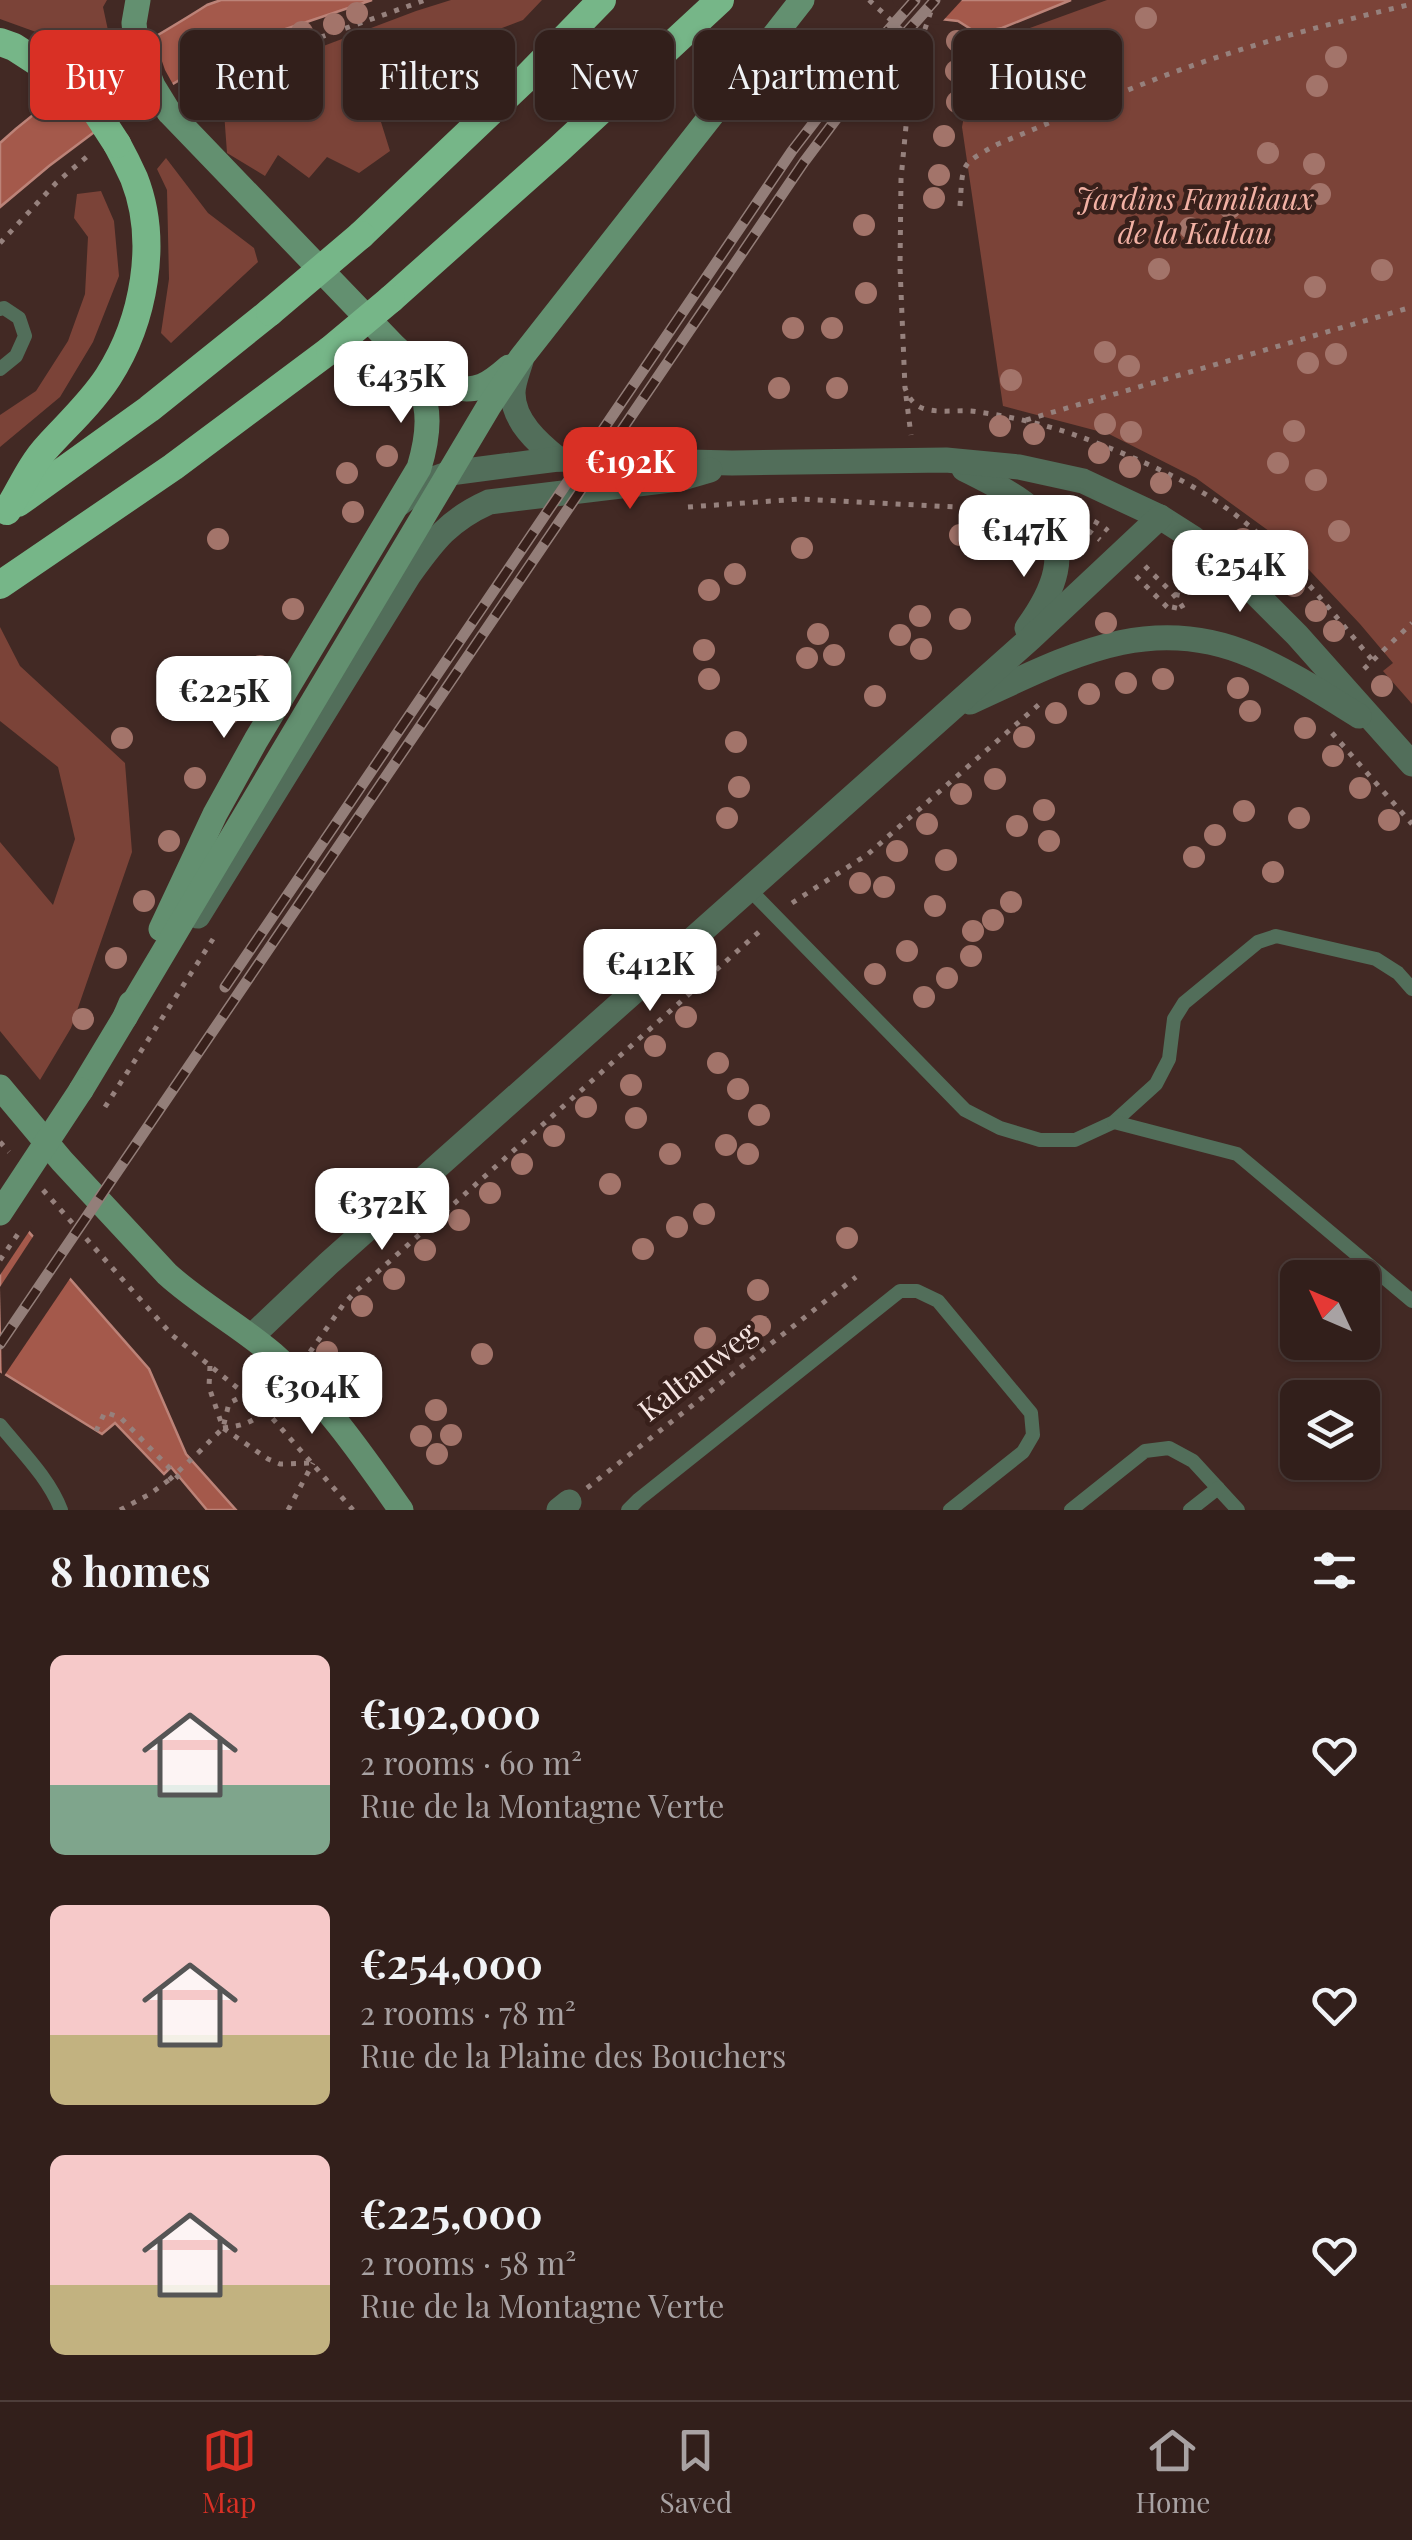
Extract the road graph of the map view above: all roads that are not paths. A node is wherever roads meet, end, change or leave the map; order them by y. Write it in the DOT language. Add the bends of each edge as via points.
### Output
graph roads {
  1 [pos="138,0"];
  2 [pos="602,0"];
  3 [pos="720,0"];
  4 [pos="801,1"];
  5 [pos="0,42"];
  6 [pos="0,308"];
  7 [pos="395,347"];
  8 [pos="521,358"];
  9 [pos="0,369"];
  10 [pos="558,459"];
  11 [pos="946,460"];
  12 [pos="732,463"];
  13 [pos="450,472"];
  14 [pos="399,504"];
  15 [pos="3,513"];
  16 [pos="1160,517"];
  17 [pos="0,585"];
  18 [pos="948,712"];
  19 [pos="1379,728"];
  20 [pos="1412,764"];
  21 [pos="749,889"];
  22 [pos="1412,989"];
  23 [pos="125,1017"];
  24 [pos="0,1087"];
  25 [pos="1114,1122"];
  26 [pos="0,1213"];
  27 [pos="1412,1301"];
  28 [pos="252,1336"];
  29 [pos="0,1425"];
  30 [pos="1218,1488"];
  31 [pos="61,1510"];
  32 [pos="402,1510"];
  33 [pos="628,1510"];
  34 [pos="950,1510"];
  35 [pos="1071,1510"];
  36 [pos="1190,1510"];
  37 [pos="1238,1510"];
  1 -- 7 [label="main road, bridge" via="136,43 169,112"];
  2 -- 15 [label="highway, bridge" via="361,235 149,409"];
  3 -- 17 [label="highway, bridge" via="330,350 174,468"];
  4 -- 8 [label="main road"];
  5 -- 15 [label="highway, bridge" via="66,80 91,104 135,180 146,243 138,306 109,375 45,449"];
  6 -- 9 [label="lane" via="19,318 25,336"];
  7 -- 8 [label="main road" via="438,380 467,390 484,386"];
  7 -- 14 [label="main road" via="418,380 428,422 419,468"];
  8 -- 10 [label="street" via="513,393 517,412"];
  8 -- 13 [label="main road"];
  10 -- 12 [label="street"];
  10 -- 13 [label="street"];
  11 -- 12 [label="street"];
  11 -- 16 [label="street" via="1082,481"];
  11 -- 18 [label="street" via="1038,512 1053,535 1057,568 1027,629"];
  12 -- 23 [label="street" via="678,479 488,502 448,526 410,576 182,941"];
  13 -- 14 [label="street"];
  13 -- 23 [label="main road"];
  14 -- 23 [label="main road" via="223,800"];
  16 -- 18 [label="street"];
  16 -- 19 [label="street" via="1249,585"];
  18 -- 19 [label="street" via="1096,648 1177,636 1251,655"];
  18 -- 21 [label="street"];
  19 -- 20 [label="street"];
  21 -- 25 [label="lane" via="966,1110 1040,1140 1075,1140"];
  21 -- 28 [label="street"];
  22 -- 25 [label="lane" via="1376,959 1276,936 1258,942 1184,1003 1156,1084"];
  23 -- 26 [label="main road, bridge"];
  24 -- 28 [label="main road" via="167,1274"];
  25 -- 27 [label="lane" via="1237,1154"];
  28 -- 32 [label="main road" via="318,1402"];
  29 -- 31 [label="lane"];
  30 -- 35 [label="lane" via="1194,1461 1169,1448 1145,1451"];
  30 -- 36 [label="lane"];
  30 -- 37 [label="lane"];
  33 -- 34 [label="lane" via="900,1291 917,1291 938,1301 1032,1413 1033,1435 1023,1452"];
}
